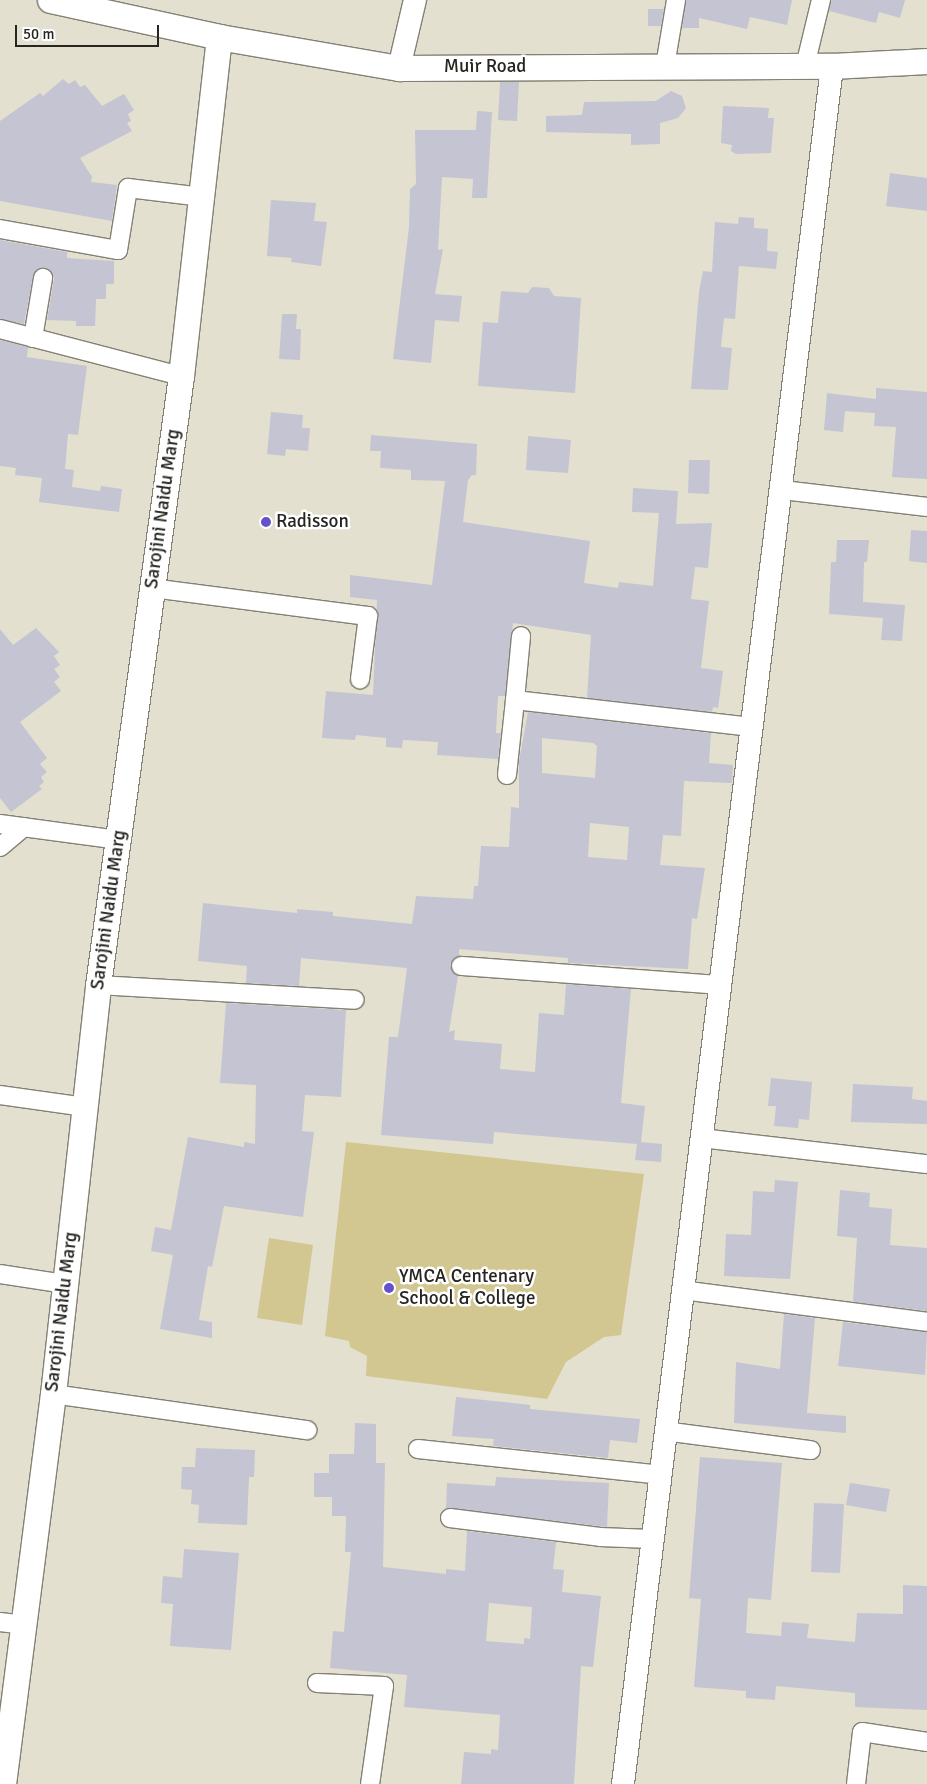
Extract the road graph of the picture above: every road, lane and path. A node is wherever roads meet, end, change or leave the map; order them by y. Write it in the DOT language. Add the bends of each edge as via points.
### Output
graph roads {
  1 [pos="50,0"];
  2 [pos="415,0"];
  3 [pos="676,0"];
  4 [pos="821,0"];
  5 [pos="219,37"];
  6 [pos="927,59"];
  7 [pos="665,66"];
  8 [pos="805,66"];
  9 [pos="832,66"];
  10 [pos="399,68"];
  11 [pos="202,197"];
  12 [pos="0,229"];
  13 [pos="43,278"];
  14 [pos="0,329"];
  15 [pos="33,338"];
  16 [pos="181,376"];
  17 [pos="783,490"];
  18 [pos="927,507"];
  19 [pos="152,588"];
  20 [pos="521,636"];
  21 [pos="360,679"];
  22 [pos="515,700"];
  23 [pos="751,727"];
  24 [pos="507,775"];
  25 [pos="0,824"];
  26 [pos="24,828"];
  27 [pos="118,840"];
  28 [pos="0,847"];
  29 [pos="461,966"];
  30 [pos="98,985"];
  31 [pos="719,985"];
  32 [pos="355,1000"];
  33 [pos="0,1095"];
  34 [pos="85,1107"];
  35 [pos="700,1138"];
  36 [pos="927,1164"];
  37 [pos="0,1274"];
  38 [pos="65,1284"];
  39 [pos="682,1290"];
  40 [pos="927,1322"];
  41 [pos="53,1394"];
  42 [pos="307,1430"];
  43 [pos="664,1431"];
  44 [pos="418,1449"];
  45 [pos="811,1450"];
  46 [pos="660,1475"];
  47 [pos="450,1518"];
  48 [pos="652,1539"];
  49 [pos="12,1623"];
  50 [pos="317,1683"];
  51 [pos="927,1742"];
  52 [pos="3,1784"];
  53 [pos="370,1784"];
  54 [pos="623,1784"];
  55 [pos="856,1784"];
  1 -- 5 [label="main road, Muir Road"];
  2 -- 10 [label="street"];
  3 -- 7 [label="street"];
  4 -- 8 [label="street"];
  5 -- 10 [label="main road, Muir Road"];
  5 -- 11 [label="main road, Sarojini Naidu Marg"];
  6 -- 9 [label="main road, Muir Road"];
  7 -- 8 [label="main road, Muir Road"];
  7 -- 10 [label="main road, Muir Road"];
  8 -- 9 [label="main road, Muir Road"];
  9 -- 17 [label="street"];
  11 -- 12 [label="street" via="128,188 118,250"];
  11 -- 16 [label="main road, Sarojini Naidu Marg"];
  13 -- 15 [label="street"];
  14 -- 15 [label="street"];
  15 -- 16 [label="street"];
  16 -- 19 [label="main road, Sarojini Naidu Marg"];
  17 -- 18 [label="street"];
  17 -- 23 [label="street"];
  19 -- 21 [label="street" via="368,616"];
  19 -- 27 [label="main road, Sarojini Naidu Marg"];
  20 -- 22 [label="street"];
  22 -- 23 [label="street"];
  22 -- 24 [label="street"];
  23 -- 31 [label="street"];
  25 -- 26 [label="street"];
  26 -- 27 [label="street"];
  26 -- 28 [label="street"];
  27 -- 30 [label="main road, Sarojini Naidu Marg"];
  29 -- 31 [label="street"];
  30 -- 32 [label="street"];
  30 -- 34 [label="main road, Sarojini Naidu Marg"];
  31 -- 35 [label="street"];
  33 -- 34 [label="street"];
  34 -- 38 [label="main road, Sarojini Naidu Marg"];
  35 -- 36 [label="street"];
  35 -- 39 [label="street"];
  37 -- 38 [label="street"];
  38 -- 41 [label="main road, Sarojini Naidu Marg"];
  39 -- 40 [label="street"];
  39 -- 43 [label="street"];
  41 -- 42 [label="street"];
  41 -- 49 [label="main road, Sarojini Naidu Marg"];
  43 -- 45 [label="street"];
  43 -- 46 [label="street"];
  44 -- 46 [label="street"];
  46 -- 48 [label="street"];
  47 -- 48 [label="street" via="600,1537"];
  48 -- 54 [label="street"];
  49 -- 52 [label="main road, Sarojini Naidu Marg"];
  50 -- 53 [label="street" via="384,1686"];
  51 -- 55 [label="street" via="862,1732"];
}
